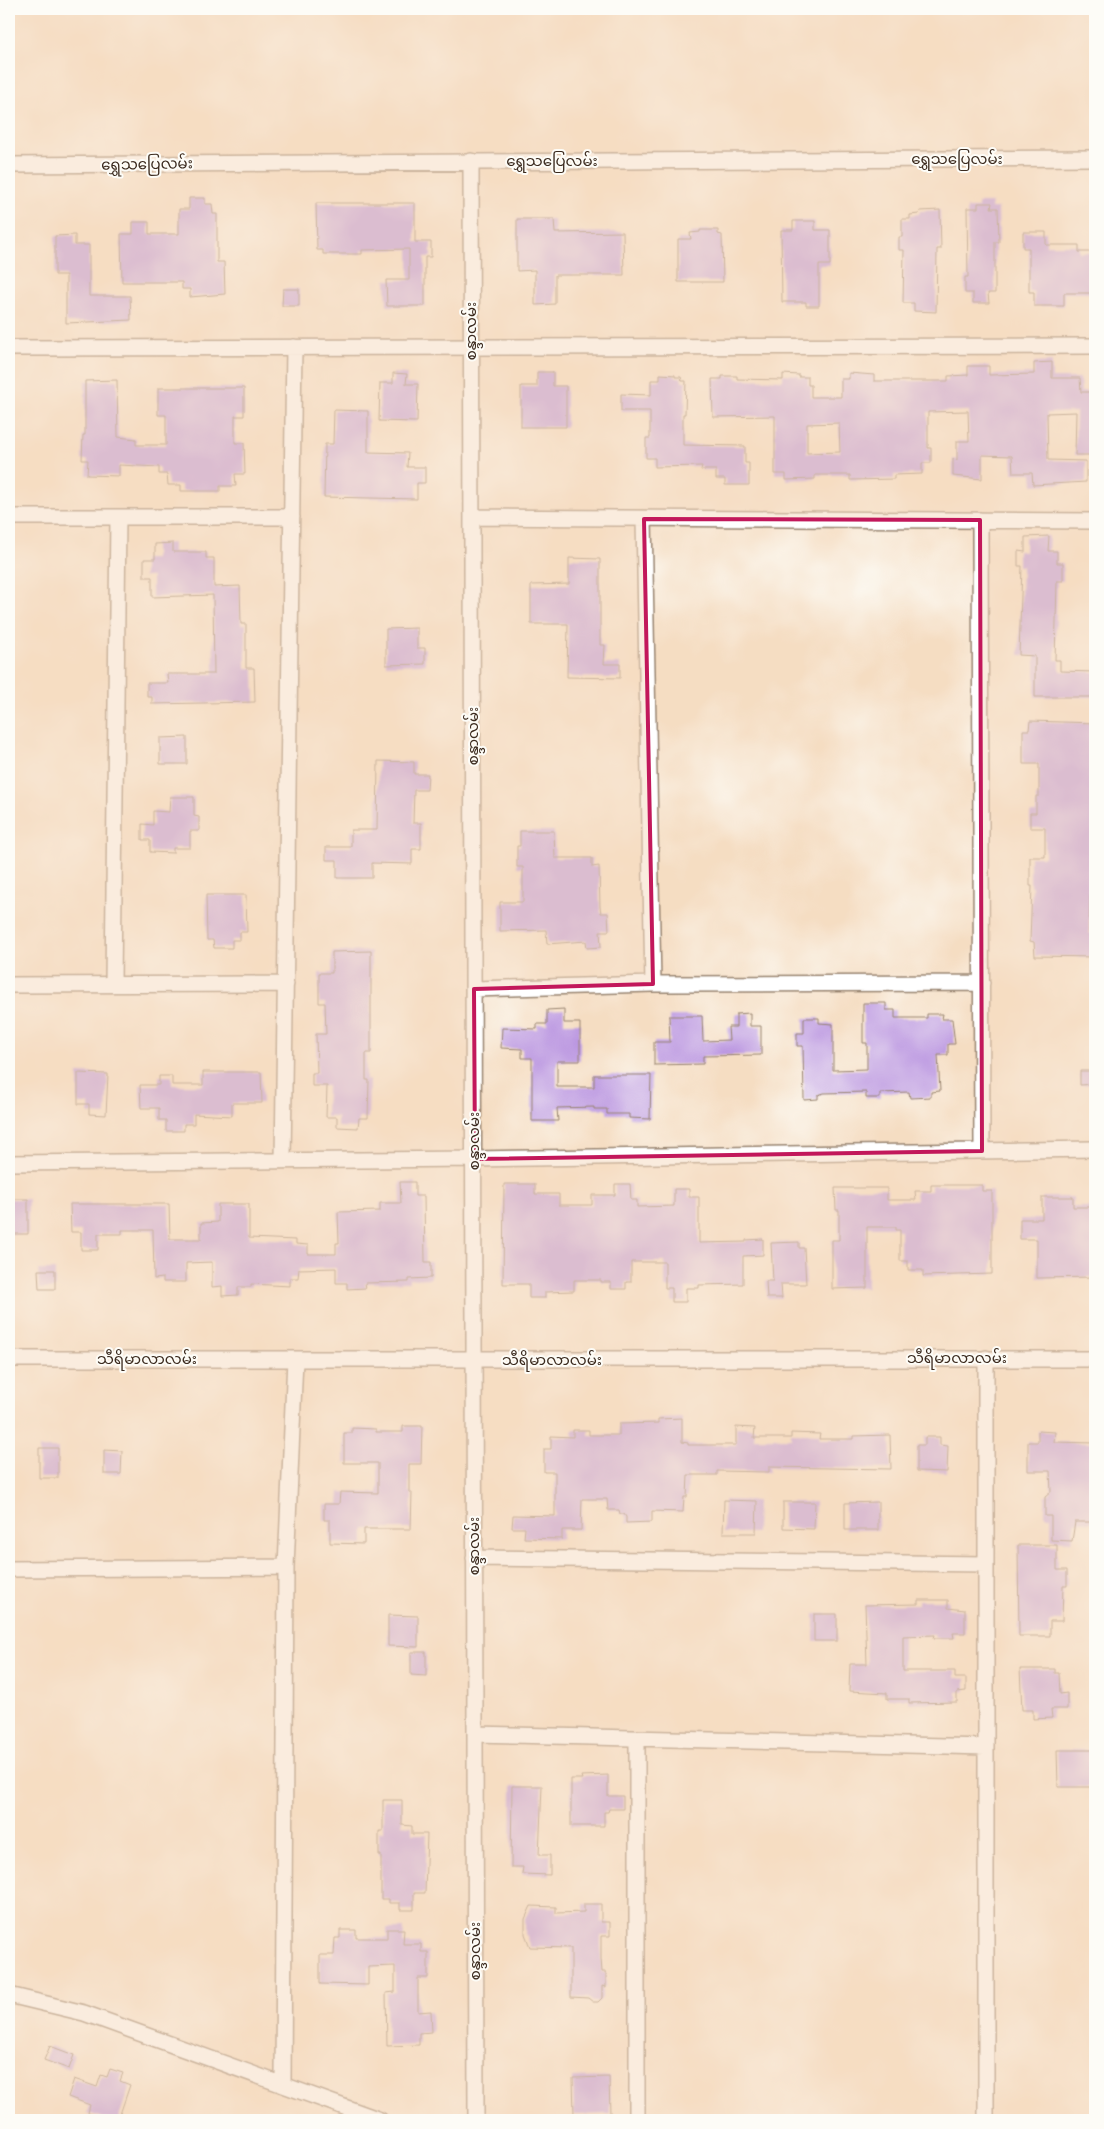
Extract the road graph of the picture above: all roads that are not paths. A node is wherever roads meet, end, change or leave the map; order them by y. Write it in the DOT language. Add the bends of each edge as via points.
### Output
graph roads {
  1 [pos="1095,158"];
  2 [pos="471,161"];
  3 [pos="9,165"];
  4 [pos="1095,346"];
  5 [pos="294,347"];
  6 [pos="472,347"];
  7 [pos="9,348"];
  8 [pos="9,517"];
  9 [pos="118,517"];
  10 [pos="292,517"];
  11 [pos="472,518"];
  12 [pos="644,519"];
  13 [pos="980,520"];
  14 [pos="1095,521"];
  15 [pos="982,983"];
  16 [pos="113,984"];
  17 [pos="286,984"];
  18 [pos="653,984"];
  19 [pos="9,985"];
  20 [pos="474,989"];
  21 [pos="1095,1149"];
  22 [pos="982,1151"];
  23 [pos="475,1159"];
  24 [pos="283,1160"];
  25 [pos="9,1163"];
  26 [pos="986,1358"];
  27 [pos="9,1359"];
  28 [pos="295,1359"];
  29 [pos="1095,1359"];
  30 [pos="474,1360"];
  31 [pos="474,1558"];
  32 [pos="986,1564"];
  33 [pos="286,1567"];
  34 [pos="9,1569"];
  35 [pos="475,1734"];
  36 [pos="637,1738"];
  37 [pos="986,1747"];
  38 [pos="9,1995"];
  39 [pos="283,2084"];
  40 [pos="380,2120"];
  41 [pos="476,2120"];
  42 [pos="637,2120"];
  43 [pos="986,2120"];
  1 -- 2 [label="street, ရွှေသပြေလမ်း"];
  2 -- 3 [label="street, ရွှေသပြေလမ်း"];
  2 -- 6 [label="street, စန္ဒာလမ်း"];
  4 -- 6 [label="street"];
  5 -- 6 [label="street"];
  5 -- 7 [label="street"];
  5 -- 10 [label="street"];
  6 -- 11 [label="street, စန္ဒာလမ်း"];
  8 -- 9 [label="street"];
  9 -- 10 [label="street"];
  9 -- 16 [label="street"];
  10 -- 17 [label="street"];
  11 -- 12 [label="street"];
  11 -- 20 [label="street, စန္ဒာလမ်း"];
  12 -- 13 [label="street"];
  12 -- 18 [label="street"];
  13 -- 14 [label="street"];
  13 -- 15 [label="street"];
  15 -- 18 [label="street"];
  15 -- 22 [label="street"];
  16 -- 17 [label="street"];
  16 -- 19 [label="street"];
  17 -- 24 [label="street"];
  18 -- 20 [label="street"];
  20 -- 23 [label="street, စန္ဒာလမ်း"];
  21 -- 22 [label="street"];
  22 -- 23 [label="street"];
  23 -- 24 [label="street"];
  23 -- 30 [label="street, စန္ဒာလမ်း"];
  24 -- 25 [label="street"];
  26 -- 29 [label="street, သီရိမာလာလမ်း"];
  26 -- 30 [label="street, သီရိမာလာလမ်း"];
  26 -- 32 [label="street"];
  27 -- 28 [label="street, သီရိမာလာလမ်း"];
  28 -- 30 [label="street, သီရိမာလာလမ်း"];
  28 -- 33 [label="street"];
  30 -- 31 [label="street, စန္ဒာလမ်း"];
  31 -- 32 [label="street"];
  31 -- 35 [label="street, စန္ဒာလမ်း"];
  32 -- 37 [label="street"];
  33 -- 34 [label="street"];
  33 -- 39 [label="street"];
  35 -- 36 [label="street"];
  35 -- 41 [label="street, စန္ဒာလမ်း"];
  36 -- 37 [label="street"];
  36 -- 42 [label="street"];
  37 -- 43 [label="street"];
  38 -- 39 [label="street" via="84,2014"];
  39 -- 40 [label="street"];
}
